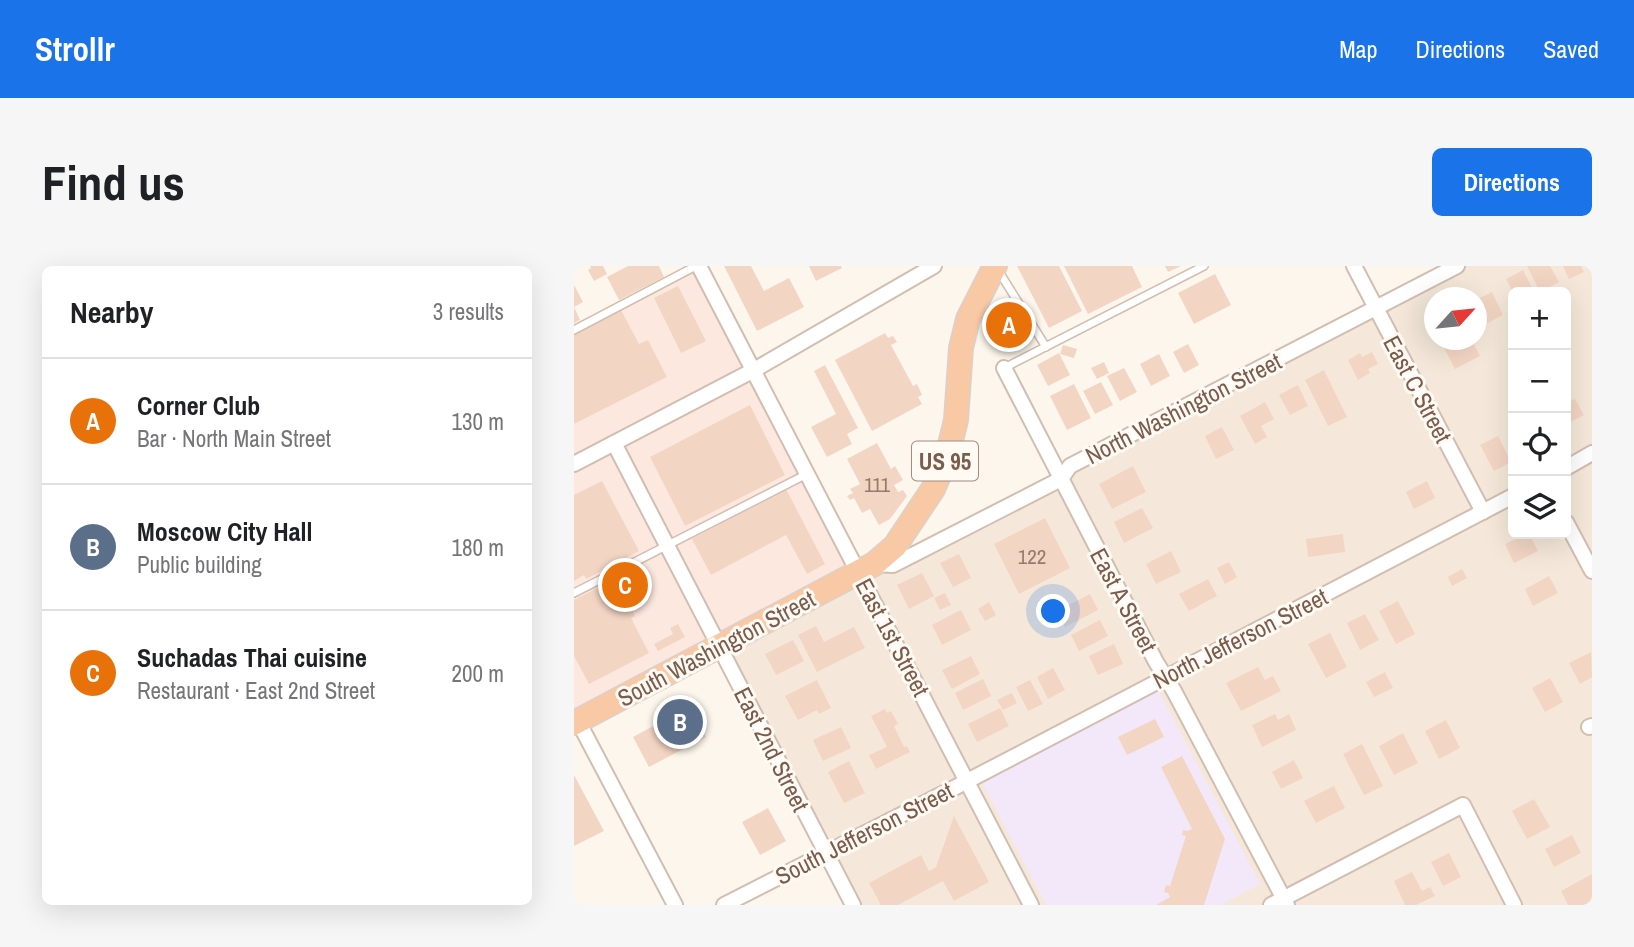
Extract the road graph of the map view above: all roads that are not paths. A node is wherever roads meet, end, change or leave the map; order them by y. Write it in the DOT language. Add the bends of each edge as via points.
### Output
graph roads {
  1 [pos="698,266"];
  2 [pos="934,266"];
  3 [pos="995,266"];
  4 [pos="1203,266"];
  5 [pos="1354,266"];
  6 [pos="1457,266"];
  7 [pos="1376,309"];
  8 [pos="574,330"];
  9 [pos="1046,346"];
  10 [pos="1004,368"];
  11 [pos="754,370"];
  12 [pos="614,443"];
  13 [pos="1592,453"];
  14 [pos="574,464"];
  15 [pos="1571,465"];
  16 [pos="808,474"];
  17 [pos="1061,479"];
  18 [pos="1508,499"];
  19 [pos="1483,512"];
  20 [pos="1571,531"];
  21 [pos="667,545"];
  22 [pos="866,569"];
  23 [pos="1592,571"];
  24 [pos="574,593"];
  25 [pos="719,647"];
  26 [pos="1166,676"];
  27 [pos="576,722"];
  28 [pos="967,780"];
  29 [pos="826,853"];
  30 [pos="1280,903"];
  31 [pos="675,905"];
  32 [pos="724,905"];
  33 [pos="853,905"];
  34 [pos="1031,905"];
  35 [pos="1514,905"];
  1 -- 8 [label="lane"];
  1 -- 11 [label="street, East 1st Street"];
  2 -- 11 [label="street"];
  3 -- 9 [label="lane"];
  3 -- 22 [label="highway, US 95" via="968,319 947,457 933,489 895,546"];
  4 -- 9 [label="lane"];
  5 -- 7 [label="street, East C Street"];
  6 -- 7 [label="street, North Washington Street"];
  7 -- 17 [label="street, North Washington Street" via="1070,466"];
  7 -- 19 [label="street, East C Street"];
  9 -- 10 [label="lane"];
  10 -- 17 [label="street, East A Street"];
  11 -- 12 [label="street"];
  11 -- 16 [label="street, East 1st Street"];
  12 -- 14 [label="street"];
  12 -- 21 [label="street, East 2nd Street"];
  13 -- 15 [label="street"];
  16 -- 21 [label="lane"];
  16 -- 22 [label="street, East 1st Street"];
  17 -- 22 [label="street, North Washington Street" via="893,565"];
  17 -- 26 [label="street, East A Street"];
  18 -- 19 [label="street, North Jefferson Street"];
  19 -- 26 [label="street, North Jefferson Street"];
  20 -- 23 [label="street"];
  21 -- 24 [label="lane"];
  21 -- 25 [label="street, East 2nd Street"];
  22 -- 25 [label="highway, South Washington Street / US 95"];
  22 -- 28 [label="street, East 1st Street"];
  25 -- 27 [label="highway, South Washington Street / US 95"];
  25 -- 29 [label="street, East 2nd Street"];
  26 -- 28 [label="street, North Jefferson Street"];
  26 -- 30 [label="street, East A Street"];
  27 -- 31 [label="street"];
  28 -- 29 [label="street, South Jefferson Street"];
  28 -- 34 [label="street, East 1st Street"];
  29 -- 32 [label="street, South Jefferson Street"];
  29 -- 33 [label="street, East 2nd Street"];
  30 -- 35 [label="street" via="1462,805"];
}
